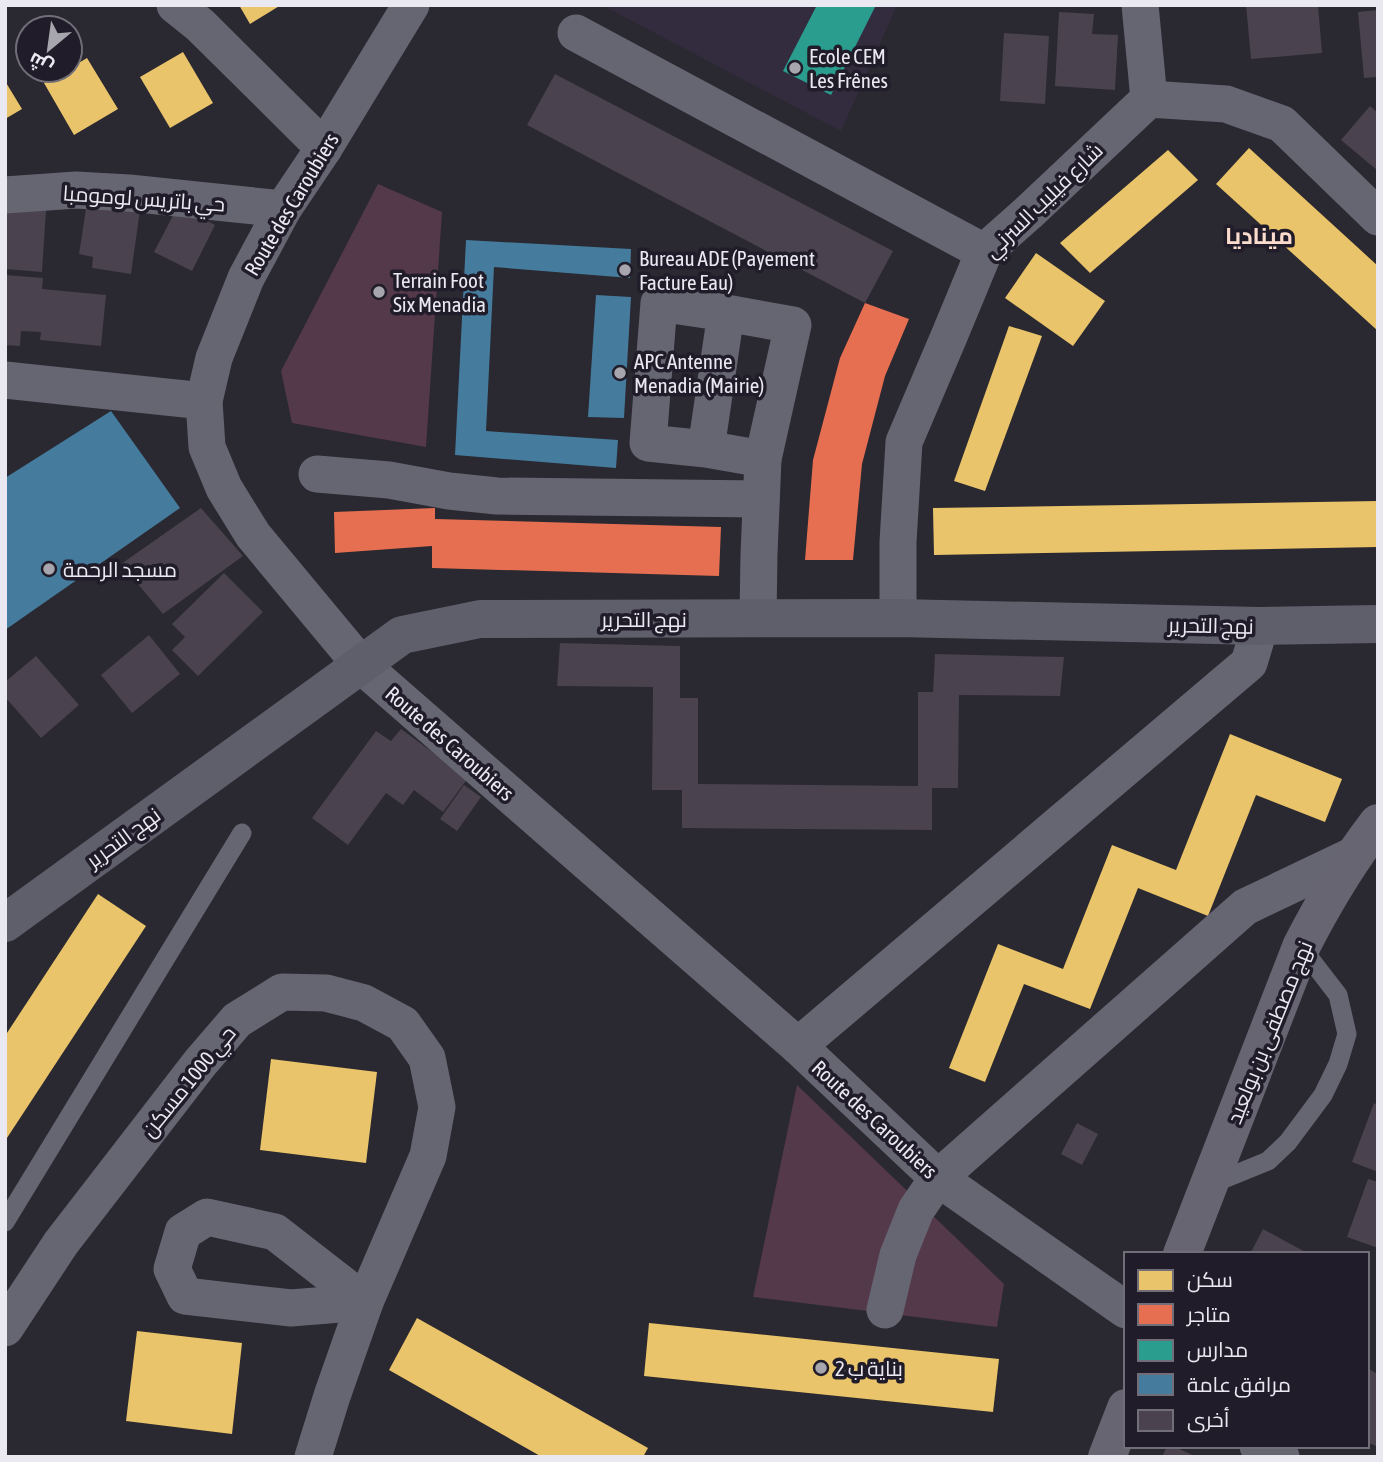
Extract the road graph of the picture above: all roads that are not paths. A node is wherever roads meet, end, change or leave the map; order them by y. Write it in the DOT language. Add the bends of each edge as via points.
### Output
graph roads {
  1 [pos="175,5"];
  2 [pos="411,5"];
  3 [pos="1140,5"];
  4 [pos="576,33"];
  5 [pos="1149,99"];
  6 [pos="324,148"];
  7 [pos="5,195"];
  8 [pos="283,209"];
  9 [pos="1378,218"];
  10 [pos="984,252"];
  11 [pos="726,313"];
  12 [pos="5,380"];
  13 [pos="204,401"];
  14 [pos="706,449"];
  15 [pos="763,459"];
  16 [pos="317,474"];
  17 [pos="761,499"];
  18 [pos="758,618"];
  19 [pos="898,618"];
  20 [pos="1378,624"];
  21 [pos="1260,626"];
  22 [pos="361,665"];
  23 [pos="1378,823"];
  24 [pos="242,833"];
  25 [pos="1352,856"];
  26 [pos="5,923"];
  27 [pos="1301,947"];
  28 [pos="798,1046"];
  29 [pos="938,1178"];
  30 [pos="1208,1185"];
  31 [pos="5,1222"];
  32 [pos="1183,1252"];
  33 [pos="1124,1309"];
  34 [pos="885,1310"];
  35 [pos="5,1328"];
  36 [pos="1124,1413"];
  37 [pos="1262,1448"];
  38 [pos="313,1457"];
  39 [pos="1107,1457"];
  40 [pos="1281,1457"];
  1 -- 6 [label="street" via="200,24"];
  2 -- 6 [label="street, Route des Caroubiers"];
  3 -- 5 [label="street"];
  4 -- 10 [label="street"];
  5 -- 9 [label="street" via="1226,104 1282,124"];
  5 -- 10 [label="street, شارع فيليب السرني"];
  6 -- 8 [label="street, Route des Caroubiers"];
  7 -- 8 [label="street, حي باتريس لومومبا" via="76,190"];
  8 -- 13 [label="street, Route des Caroubiers" via="246,278 214,358"];
  10 -- 19 [label="street, شارع فيليب السرني" via="904,442"];
  11 -- 14 [label="street"];
  11 -- 14 [label="street" via="659,303 648,443"];
  11 -- 15 [label="street" via="793,325"];
  12 -- 13 [label="street"];
  13 -- 22 [label="street, Route des Caroubiers" via="207,447 223,488 253,535"];
  14 -- 15 [label="street"];
  15 -- 17 [label="street"];
  16 -- 17 [label="street" via="497,496"];
  17 -- 18 [label="street"];
  18 -- 19 [label="street, نهج التحرير"];
  18 -- 22 [label="street, نهج التحرير" via="480,619 402,635"];
  19 -- 21 [label="street, نهج التحرير"];
  20 -- 21 [label="street, نهج التحرير"];
  21 -- 28 [label="street" via="1249,663"];
  22 -- 26 [label="street, نهج التحرير"];
  22 -- 28 [label="street, Route des Caroubiers"];
  23 -- 25 [label="main road, نهج مصطفى بن بولعيد"];
  24 -- 31 [label="lane"];
  25 -- 27 [label="main road, نهج مصطفى بن بولعيد"];
  25 -- 29 [label="street" via="1245,907"];
  27 -- 30 [label="main road, نهج مصطفى بن بولعيد"];
  27 -- 30 [label="lane" via="1338,995 1347,1034 1338,1064 1304,1122 1268,1161"];
  28 -- 29 [label="street, Route des Caroubiers"];
  29 -- 33 [label="street, Route des Caroubiers"];
  29 -- 34 [label="street" via="916,1210 898,1255"];
  30 -- 32 [label="main road, نهج مصطفى بن بولعيد"];
  35 -- 38 [label="street, حي 1000 مسكن" via="61,1242 237,1020 282,992 326,993 364,1003 403,1024 427,1058 437,1107 428,1156 365,1302"];
  36 -- 39 [label="main road"];
  37 -- 40 [label="street"];
}
